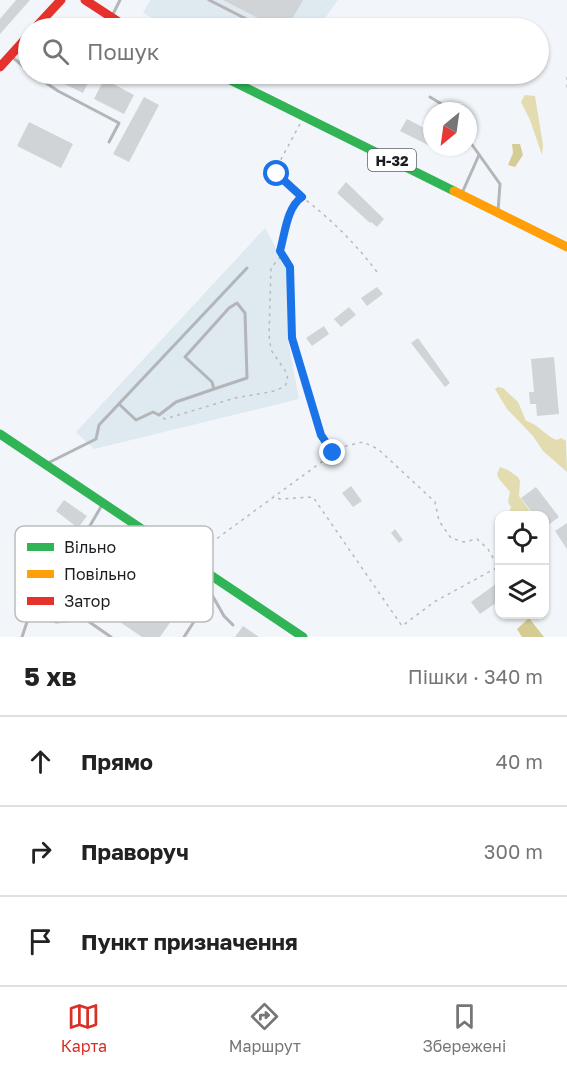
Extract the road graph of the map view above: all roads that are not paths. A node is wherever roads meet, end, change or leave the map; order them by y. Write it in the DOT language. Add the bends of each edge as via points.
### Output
graph roads {
  1 [pos="60,0"];
  2 [pos="85,0"];
  3 [pos="120,0"];
  4 [pos="209,0"];
  5 [pos="44,18"];
  6 [pos="111,18"];
  7 [pos="244,18"];
  8 [pos="18,47"];
  9 [pos="10,56"];
  10 [pos="18,62"];
  11 [pos="0,67"];
  12 [pos="48,84"];
  13 [pos="238,84"];
  14 [pos="430,98"];
  15 [pos="437,102"];
  16 [pos="109,142"];
  17 [pos="477,152"];
  18 [pos="479,155"];
  19 [pos="461,195"];
  20 [pos="498,213"];
  21 [pos="567,247"];
  22 [pos="247,268"];
  23 [pos="214,389"];
  24 [pos="119,404"];
  25 [pos="0,434"];
  26 [pos="46,464"];
  27 [pos="103,503"];
  28 [pos="90,526"];
  29 [pos="137,526"];
  30 [pos="213,577"];
  31 [pos="213,598"];
  32 [pos="27,622"];
  33 [pos="89,622"];
  34 [pos="194,622"];
  35 [pos="234,625"];
  36 [pos="22,637"];
  37 [pos="111,637"];
  38 [pos="184,637"];
  39 [pos="303,637"];
  1 -- 5 [label="main road"];
  2 -- 6 [label="main road"];
  3 -- 6 [label="lane"];
  4 -- 7 [label="lane"];
  8 -- 9 [label="main road"];
  9 -- 10 [label="lane"];
  9 -- 11 [label="main road"];
  12 -- 16 [label="lane" via="119,123"];
  13 -- 19 [label="main road, Н-32"];
  14 -- 15 [label="lane"];
  17 -- 18 [label="lane"];
  18 -- 19 [label="lane"];
  18 -- 20 [label="lane" via="500,184"];
  19 -- 20 [label="main road, Н-32"];
  20 -- 21 [label="main road, Н-32"];
  22 -- 24 [label="lane"];
  23 -- 23 [label="lane" via="212,382 185,357 237,303 245,313 247,378"];
  23 -- 24 [label="lane" via="176,402 159,415 153,412 136,420"];
  24 -- 26 [label="lane" via="99,424 96,439"];
  25 -- 26 [label="main road"];
  26 -- 27 [label="main road"];
  27 -- 28 [label="lane"];
  27 -- 29 [label="main road"];
  30 -- 39 [label="main road"];
  31 -- 35 [label="lane"];
  32 -- 36 [label="lane"];
  33 -- 37 [label="lane"];
  34 -- 38 [label="lane"];
}
